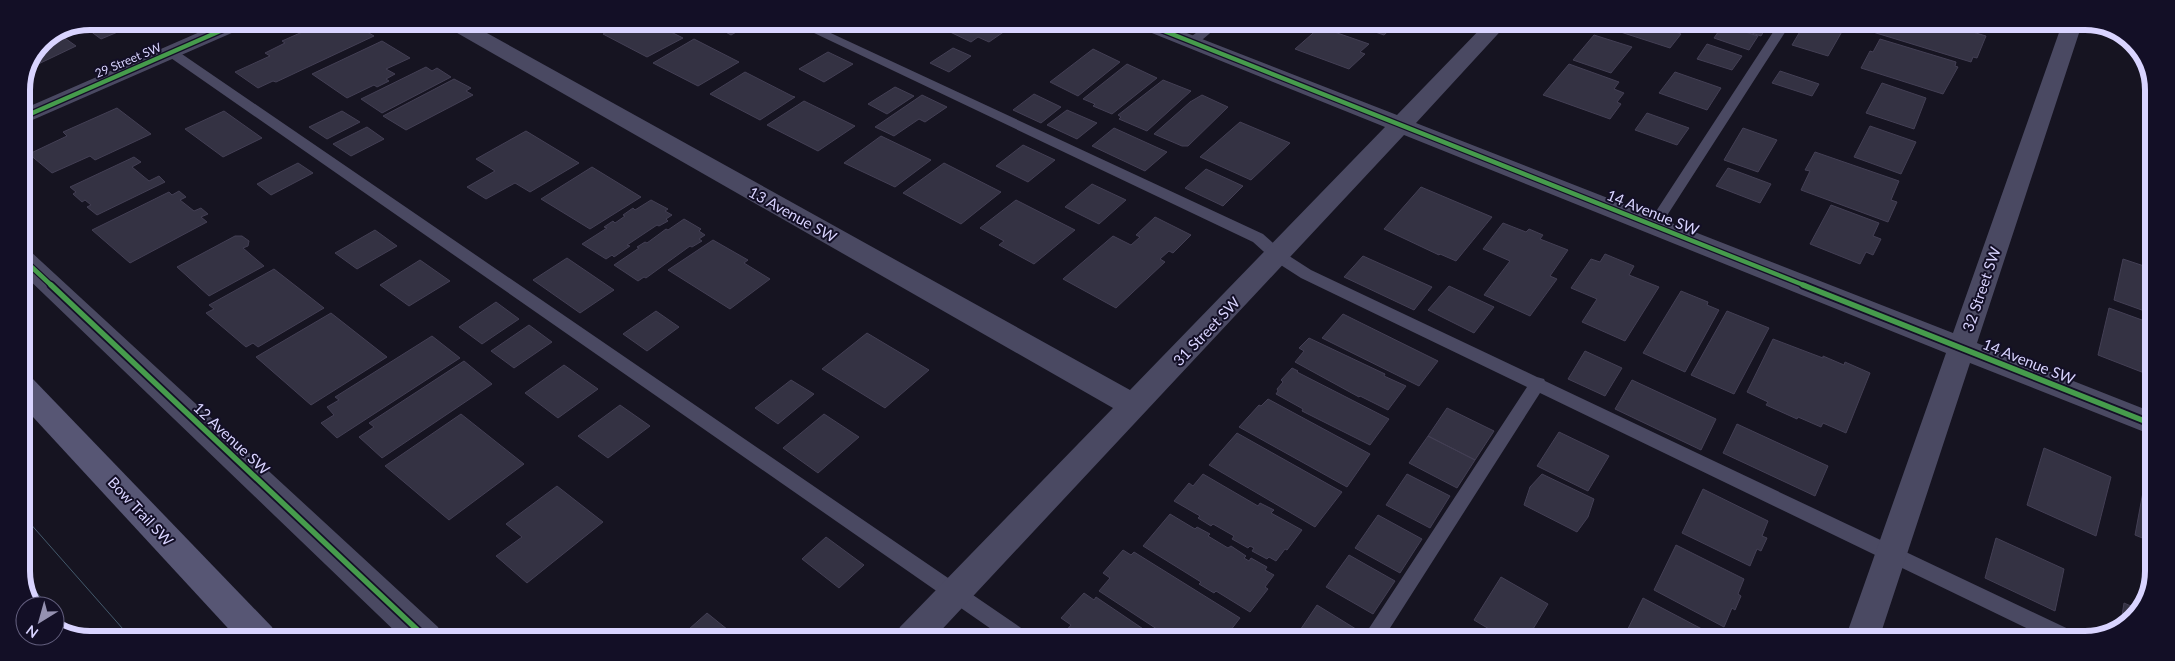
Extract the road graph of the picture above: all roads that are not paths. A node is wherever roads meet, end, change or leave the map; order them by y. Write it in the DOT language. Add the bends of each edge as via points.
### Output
graph roads {
  1 [pos="222,30"];
  2 [pos="466,30"];
  3 [pos="814,30"];
  4 [pos="1163,30"];
  5 [pos="1207,30"];
  6 [pos="1491,30"];
  7 [pos="1780,30"];
  8 [pos="2070,30"];
  9 [pos="1192,42"];
  10 [pos="172,52"];
  11 [pos="30,114"];
  12 [pos="1400,125"];
  13 [pos="1654,226"];
  14 [pos="1278,256"];
  15 [pos="30,265"];
  16 [pos="1961,348"];
  17 [pos="1538,383"];
  18 [pos="30,395"];
  19 [pos="1134,406"];
  20 [pos="2145,421"];
  21 [pos="1891,552"];
  22 [pos="956,593"];
  23 [pos="253,631"];
  24 [pos="419,631"];
  25 [pos="919,631"];
  26 [pos="1010,631"];
  27 [pos="1377,631"];
  28 [pos="1865,631"];
  29 [pos="2053,631"];
  1 -- 10 [label="street, 29 Street SW"];
  2 -- 19 [label="street, 13 Avenue SW"];
  3 -- 14 [label="lane" via="1258,238"];
  4 -- 9 [label="street, 14 Avenue SW"];
  5 -- 9 [label="lane"];
  6 -- 12 [label="street, 31 Street SW"];
  7 -- 13 [label="lane"];
  8 -- 16 [label="street, 32 Street SW"];
  9 -- 12 [label="street, 14 Avenue SW"];
  10 -- 11 [label="street, 29 Street SW"];
  10 -- 22 [label="lane"];
  12 -- 13 [label="street, 14 Avenue SW"];
  12 -- 14 [label="street, 31 Street SW"];
  13 -- 16 [label="street, 14 Avenue SW"];
  14 -- 17 [label="lane" via="1306,274"];
  14 -- 19 [label="street, 31 Street SW"];
  15 -- 24 [label="street, 12 Avenue SW"];
  16 -- 20 [label="street, 14 Avenue SW"];
  16 -- 21 [label="street, 32 Street SW"];
  17 -- 21 [label="lane"];
  17 -- 27 [label="lane"];
  18 -- 23 [label="main road, Bow Trail SW"];
  19 -- 22 [label="street, 31 Street SW"];
  21 -- 28 [label="street, 32 Street SW"];
  21 -- 29 [label="lane"];
  22 -- 25 [label="street, 31 Street SW"];
  22 -- 26 [label="lane"];
}
